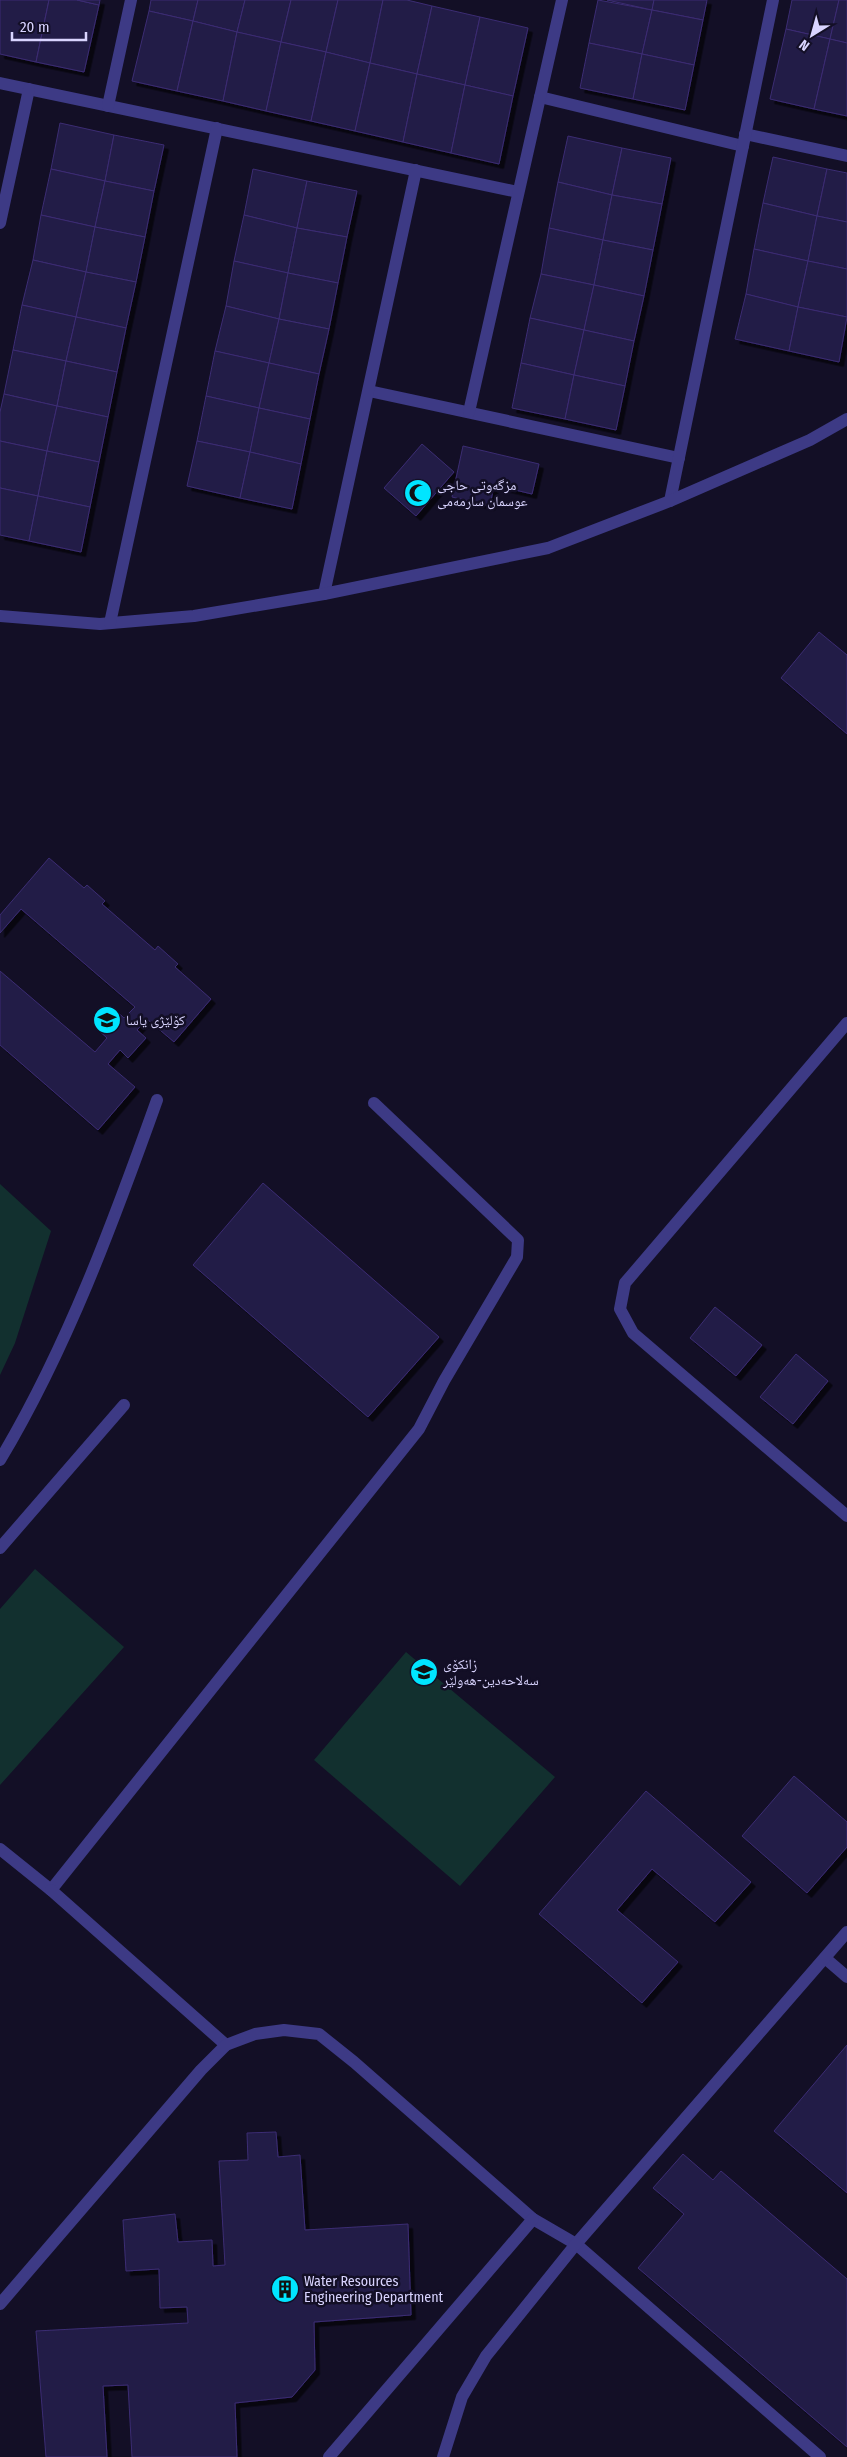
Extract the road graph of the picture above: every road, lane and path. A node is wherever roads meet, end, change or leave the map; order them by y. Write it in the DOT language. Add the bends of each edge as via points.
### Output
graph roads {
  1 [pos="131,0"];
  2 [pos="773,0"];
  3 [pos="558,1"];
  4 [pos="0,83"];
  5 [pos="29,89"];
  6 [pos="540,97"];
  7 [pos="108,106"];
  8 [pos="217,128"];
  9 [pos="744,140"];
  10 [pos="847,156"];
  11 [pos="416,170"];
  12 [pos="518,192"];
  13 [pos="0,223"];
  14 [pos="369,391"];
  15 [pos="469,412"];
  16 [pos="847,419"];
  17 [pos="679,458"];
  18 [pos="670,501"];
  19 [pos="324,594"];
  20 [pos="0,616"];
  21 [pos="110,623"];
  22 [pos="847,1023"];
  23 [pos="157,1100"];
  24 [pos="374,1103"];
  25 [pos="124,1405"];
  26 [pos="0,1460"];
  27 [pos="847,1516"];
  28 [pos="0,1548"];
  29 [pos="0,1849"];
  30 [pos="51,1890"];
  31 [pos="847,1932"];
  32 [pos="825,1958"];
  33 [pos="847,1977"];
  34 [pos="226,2045"];
  35 [pos="533,2219"];
  36 [pos="576,2244"];
  37 [pos="0,2304"];
  38 [pos="329,2457"];
  39 [pos="443,2457"];
  40 [pos="820,2457"];
  1 -- 7 [label="street"];
  2 -- 9 [label="street"];
  3 -- 6 [label="street"];
  4 -- 5 [label="street"];
  5 -- 7 [label="street"];
  5 -- 13 [label="street"];
  6 -- 9 [label="street"];
  6 -- 12 [label="street"];
  7 -- 8 [label="street"];
  8 -- 11 [label="street"];
  8 -- 21 [label="street"];
  9 -- 10 [label="street"];
  9 -- 17 [label="street"];
  11 -- 12 [label="street"];
  11 -- 14 [label="street"];
  12 -- 15 [label="street"];
  14 -- 15 [label="street"];
  14 -- 19 [label="street"];
  15 -- 17 [label="street"];
  16 -- 18 [label="street" via="810,440"];
  17 -- 18 [label="street"];
  18 -- 19 [label="street" via="548,548"];
  19 -- 21 [label="street" via="194,616"];
  20 -- 21 [label="street"];
  22 -- 27 [label="street" via="625,1283 620,1308 633,1333"];
  23 -- 26 [label="street" via="111,1228 29,1411"];
  24 -- 30 [label="street" via="518,1240 517,1257 419,1429"];
  25 -- 28 [label="street"];
  29 -- 30 [label="street"];
  30 -- 34 [label="street"];
  31 -- 32 [label="street"];
  32 -- 33 [label="street"];
  32 -- 36 [label="street"];
  34 -- 35 [label="street" via="255,2034 284,2030 319,2034"];
  34 -- 37 [label="street"];
  35 -- 36 [label="street"];
  35 -- 38 [label="street"];
  36 -- 39 [label="street" via="486,2356 462,2397"];
  36 -- 40 [label="street"];
}
